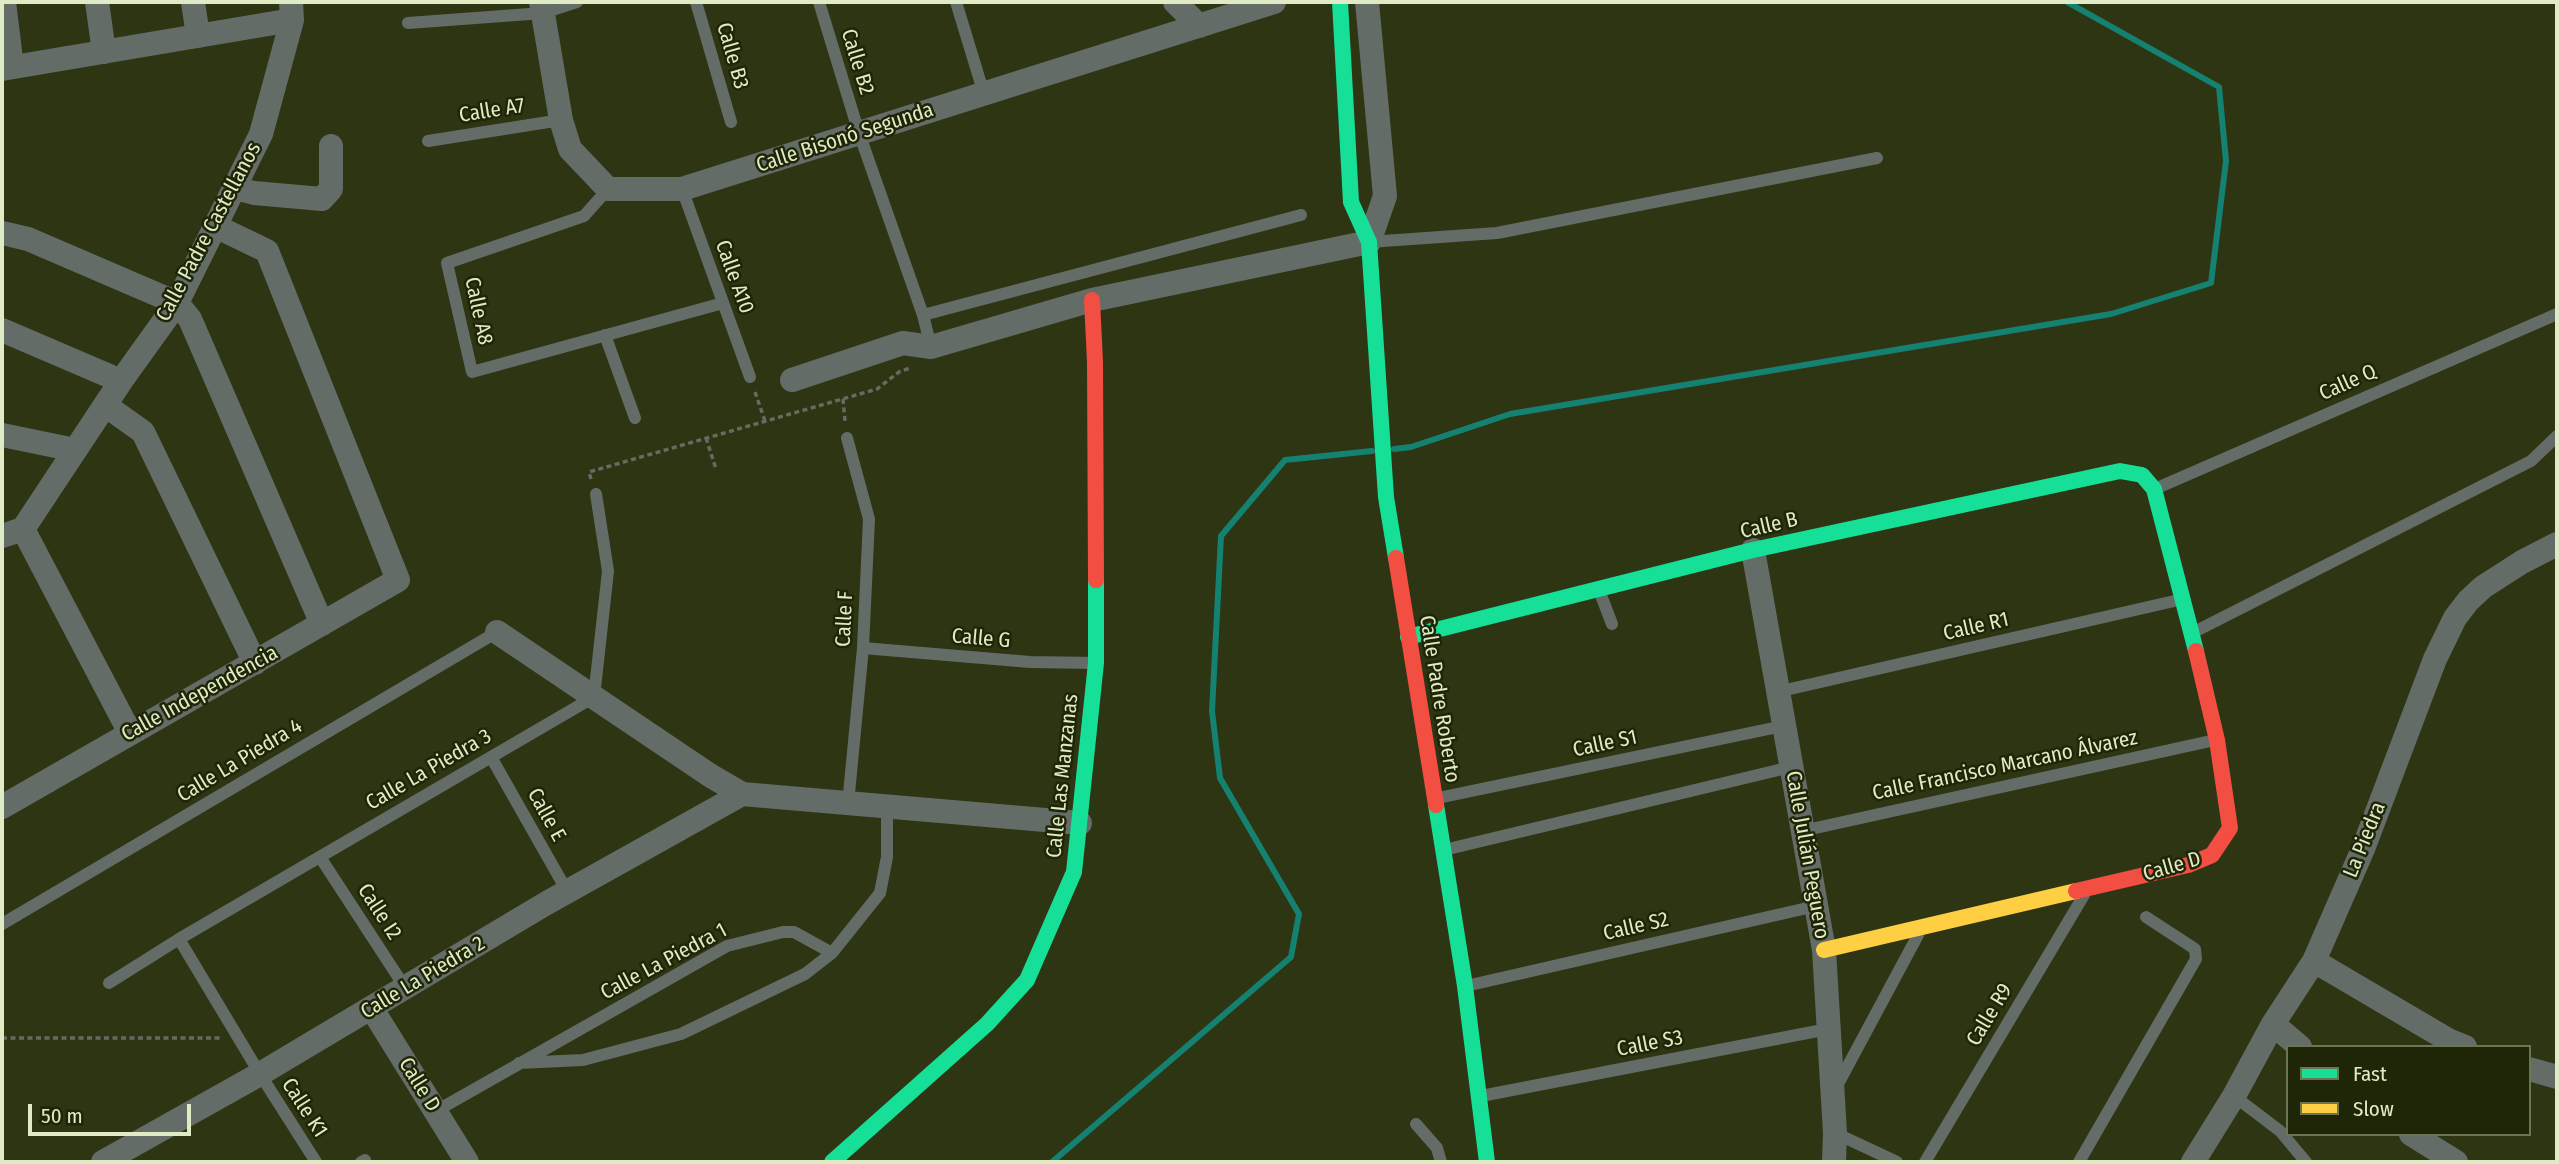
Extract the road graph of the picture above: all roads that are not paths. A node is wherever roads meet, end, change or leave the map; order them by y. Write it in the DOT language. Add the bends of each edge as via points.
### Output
graph roads {
  1 [pos="4,2"];
  2 [pos="97,2"];
  3 [pos="193,2"];
  4 [pos="578,2"];
  5 [pos="696,2"];
  6 [pos="819,2"];
  7 [pos="956,2"];
  8 [pos="1175,2"];
  9 [pos="1274,2"];
  10 [pos="1339,2"];
  11 [pos="1367,2"];
  12 [pos="542,7"];
  13 [pos="291,11"];
  14 [pos="408,23"];
  15 [pos="1199,26"];
  16 [pos="198,36"];
  17 [pos="104,52"];
  18 [pos="7,68"];
  19 [pos="984,94"];
  20 [pos="561,120"];
  21 [pos="731,122"];
  22 [pos="859,133"];
  23 [pos="428,141"];
  24 [pos="331,146"];
  25 [pos="1877,158"];
  26 [pos="235,188"];
  27 [pos="608,189"];
  28 [pos="682,189"];
  29 [pos="1301,215"];
  30 [pos="215,226"];
  31 [pos="2,233"];
  32 [pos="1369,242"];
  33 [pos="1092,300"];
  34 [pos="177,303"];
  35 [pos="723,303"];
  36 [pos="2557,314"];
  37 [pos="923,315"];
  38 [pos="2,330"];
  39 [pos="605,335"];
  40 [pos="932,347"];
  41 [pos="750,377"];
  42 [pos="792,380"];
  43 [pos="121,381"];
  44 [pos="105,405"];
  45 [pos="635,418"];
  46 [pos="2,435"];
  47 [pos="2557,436"];
  48 [pos="847,438"];
  49 [pos="75,450"];
  50 [pos="2142,475"];
  51 [pos="2154,489"];
  52 [pos="596,494"];
  53 [pos="12,532"];
  54 [pos="2557,544"];
  55 [pos="1753,550"];
  56 [pos="1599,590"];
  57 [pos="2184,599"];
  58 [pos="322,624"];
  59 [pos="1612,624"];
  60 [pos="497,632"];
  61 [pos="2192,633"];
  62 [pos="1408,637"];
  63 [pos="863,648"];
  64 [pos="256,663"];
  65 [pos="1096,663"];
  66 [pos="1777,692"];
  67 [pos="594,696"];
  68 [pos="1783,726"];
  69 [pos="130,733"];
  70 [pos="2217,740"];
  71 [pos="491,757"];
  72 [pos="1791,767"];
  73 [pos="743,794"];
  74 [pos="1434,799"];
  75 [pos="848,804"];
  76 [pos="2,807"];
  77 [pos="887,808"];
  78 [pos="1080,823"];
  79 [pos="1802,831"];
  80 [pos="1444,850"];
  81 [pos="320,857"];
  82 [pos="2088,888"];
  83 [pos="567,891"];
  84 [pos="1816,906"];
  85 [pos="2146,918"];
  86 [pos="2,924"];
  87 [pos="1923,927"];
  88 [pos="179,939"];
  89 [pos="1824,950"];
  90 [pos="832,953"];
  91 [pos="2314,961"];
  92 [pos="109,983"];
  93 [pos="1465,986"];
  94 [pos="406,989"];
  95 [pos="372,1009"];
  96 [pos="2273,1024"];
  97 [pos="1828,1029"];
  98 [pos="2298,1045"];
  99 [pos="2454,1045"];
  100 [pos="519,1063"];
  101 [pos="2531,1070"];
  102 [pos="260,1074"];
  103 [pos="2557,1077"];
  104 [pos="1831,1095"];
  105 [pos="1479,1096"];
  106 [pos="2234,1096"];
  107 [pos="436,1111"];
  108 [pos="1416,1125"];
  109 [pos="1835,1133"];
  110 [pos="2414,1136"];
  111 [pos="103,1162"];
  112 [pos="316,1162"];
  113 [pos="467,1162"];
  114 [pos="832,1162"];
  115 [pos="1441,1162"];
  116 [pos="1487,1162"];
  117 [pos="1834,1162"];
  118 [pos="1897,1162"];
  119 [pos="1925,1162"];
  120 [pos="2079,1162"];
  121 [pos="2193,1162"];
  122 [pos="2306,1162"];
  123 [pos="2456,1162"];
  1 -- 18 [label="street"];
  2 -- 17 [label="street"];
  3 -- 16 [label="street"];
  4 -- 12 [label="lane"];
  5 -- 21 [label="lane, Calle B3"];
  6 -- 22 [label="lane, Calle B2"];
  7 -- 19 [label="lane"];
  8 -- 15 [label="street"];
  9 -- 15 [label="street, Calle Bisonó Segunda"];
  10 -- 32 [label="street" via="1351,202"];
  11 -- 32 [label="street" via="1385,196"];
  12 -- 14 [label="lane"];
  12 -- 20 [label="street"];
  13 -- 16 [label="street"];
  13 -- 26 [label="street, Calle Padre Castellanos" via="261,134"];
  15 -- 19 [label="street, Calle Bisonó Segunda"];
  16 -- 17 [label="street"];
  17 -- 18 [label="street"];
  19 -- 22 [label="street, Calle Bisonó Segunda"];
  20 -- 23 [label="lane, Calle A7"];
  20 -- 27 [label="street" via="570,149"];
  22 -- 28 [label="street, Calle Bisonó Segunda"];
  22 -- 37 [label="lane, Calle B2"];
  24 -- 26 [label="street" via="331,189 322,199"];
  25 -- 32 [label="lane" via="1497,233"];
  26 -- 30 [label="street, Calle Padre Castellanos"];
  27 -- 28 [label="street, Calle Bisonó Segunda"];
  27 -- 39 [label="lane, Calle A8" via="584,216 447,263 471,372"];
  28 -- 35 [label="lane, Calle A10"];
  29 -- 37 [label="lane"];
  30 -- 34 [label="street, Calle Padre Castellanos"];
  30 -- 58 [label="street, Calle Independencia" via="267,251 398,580"];
  31 -- 34 [label="street" via="28,239"];
  32 -- 33 [label="street"];
  32 -- 62 [label="street, Calle Padre Roberto" via="1386,496"];
  33 -- 40 [label="street"];
  33 -- 65 [label="street, Calle Las Manzanas"];
  34 -- 43 [label="street, Calle Padre Castellanos"];
  34 -- 58 [label="street" via="190,319"];
  35 -- 39 [label="lane, Calle A8"];
  35 -- 41 [label="lane, Calle A10"];
  36 -- 51 [label="lane, Calle Q"];
  37 -- 40 [label="lane, Calle B2"];
  38 -- 43 [label="street"];
  39 -- 45 [label="lane"];
  40 -- 42 [label="street" via="903,344"];
  43 -- 44 [label="street, Calle Padre Castellanos"];
  44 -- 49 [label="street, Calle Padre Castellanos"];
  44 -- 64 [label="street" via="143,432"];
  46 -- 49 [label="street"];
  47 -- 61 [label="lane" via="2531,461"];
  48 -- 63 [label="lane, Calle F" via="869,519"];
  49 -- 53 [label="street, Calle Padre Castellanos"];
  50 -- 51 [label="street, Calle D"];
  50 -- 55 [label="street, Calle B" via="2120,471"];
  51 -- 57 [label="street, Calle D"];
  52 -- 67 [label="lane" via="608,571"];
  53 -- 69 [label="street"];
  54 -- 91 [label="street, La Piedra" via="2483,587 2455,618"];
  55 -- 56 [label="street, Calle B"];
  55 -- 66 [label="street, Calle Julián Peguero"];
  56 -- 59 [label="lane"];
  56 -- 62 [label="street, Calle B"];
  57 -- 61 [label="street, Calle D"];
  57 -- 66 [label="lane, Calle R1"];
  58 -- 64 [label="street, Calle Independencia"];
  60 -- 67 [label="street"];
  60 -- 86 [label="lane, Calle La Piedra 4"];
  61 -- 70 [label="street, Calle D"];
  62 -- 74 [label="street, Calle Padre Roberto"];
  63 -- 65 [label="lane, Calle G"];
  63 -- 75 [label="lane, Calle F"];
  64 -- 69 [label="street, Calle Independencia"];
  65 -- 78 [label="street, Calle Las Manzanas"];
  66 -- 68 [label="street, Calle Julián Peguero"];
  67 -- 71 [label="lane, Calle La Piedra 3"];
  67 -- 73 [label="street"];
  68 -- 72 [label="street, Calle Julián Peguero"];
  68 -- 74 [label="lane, Calle S1"];
  69 -- 76 [label="street, Calle Independencia"];
  70 -- 79 [label="lane, Calle Francisco Marcano Álvarez"];
  70 -- 82 [label="street, Calle D" via="2230,828 2212,855"];
  71 -- 81 [label="lane, Calle La Piedra 3"];
  71 -- 83 [label="lane, Calle E"];
  72 -- 79 [label="street, Calle Julián Peguero"];
  72 -- 80 [label="lane"];
  73 -- 75 [label="street"];
  73 -- 83 [label="street, Calle La Piedra 2"];
  74 -- 80 [label="street, Calle Padre Roberto"];
  75 -- 77 [label="street"];
  77 -- 78 [label="street"];
  77 -- 90 [label="lane, Calle La Piedra 1" via="887,857 880,893"];
  78 -- 114 [label="street, Calle Las Manzanas" via="1074,872 1027,980 988,1024"];
  79 -- 84 [label="street, Calle Julián Peguero"];
  80 -- 93 [label="street, Calle Padre Roberto"];
  81 -- 88 [label="lane, Calle La Piedra 3"];
  81 -- 94 [label="lane, Calle I2"];
  82 -- 87 [label="street, Calle D"];
  82 -- 119 [label="lane, Calle R9"];
  83 -- 94 [label="street, Calle La Piedra 2"];
  84 -- 89 [label="street, Calle Julián Peguero"];
  84 -- 93 [label="lane, Calle S2"];
  85 -- 120 [label="lane" via="2195,949 2196,959"];
  87 -- 89 [label="street, Calle D"];
  87 -- 104 [label="lane"];
  88 -- 92 [label="lane, Calle La Piedra 3"];
  88 -- 102 [label="lane, Calle K1"];
  89 -- 97 [label="street, Calle Julián Peguero"];
  90 -- 100 [label="lane, Calle La Piedra 1" via="805,974 681,1034 583,1060"];
  90 -- 100 [label="lane, Calle La Piedra 1" via="794,932 727,946"];
  91 -- 96 [label="street, La Piedra"];
  91 -- 99 [label="street"];
  93 -- 105 [label="street, Calle Padre Roberto"];
  94 -- 95 [label="street, Calle La Piedra 2"];
  95 -- 102 [label="street, Calle La Piedra 2"];
  95 -- 107 [label="street, Calle D"];
  96 -- 98 [label="street"];
  96 -- 106 [label="street, La Piedra"];
  97 -- 104 [label="street, Calle Julián Peguero"];
  97 -- 105 [label="lane, Calle S3"];
  100 -- 107 [label="lane, Calle La Piedra 1"];
  101 -- 103 [label="street"];
  102 -- 111 [label="street, Calle La Piedra 2"];
  102 -- 112 [label="lane, Calle K1"];
  104 -- 109 [label="street, Calle Julián Peguero"];
  105 -- 116 [label="street, Calle Padre Roberto"];
  106 -- 121 [label="street, La Piedra"];
  106 -- 122 [label="lane" via="2280,1132"];
  107 -- 113 [label="street, Calle D"];
  108 -- 115 [label="lane" via="1437,1148"];
  109 -- 117 [label="street, Calle Julián Peguero"];
  109 -- 118 [label="lane"];
  110 -- 123 [label="street"];
}
